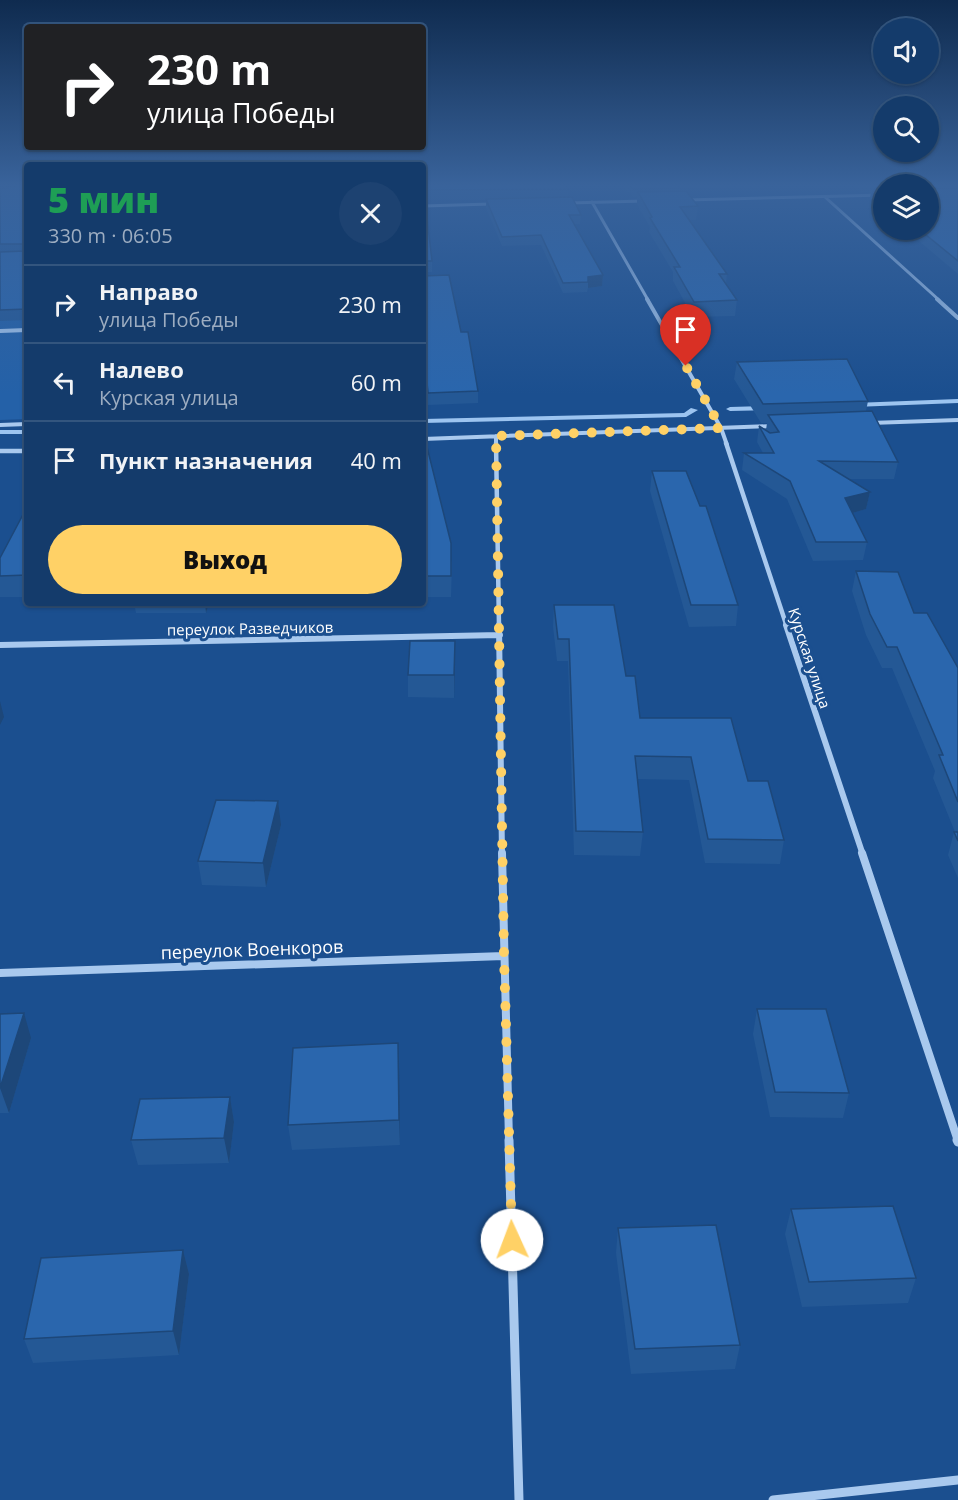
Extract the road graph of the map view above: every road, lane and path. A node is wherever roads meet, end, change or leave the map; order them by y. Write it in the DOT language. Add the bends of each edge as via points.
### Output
graph roads {
  1 [pos="622,254"];
  2 [pos="888,254"];
  3 [pos="958,318"];
  4 [pos="24,330"];
  5 [pos="0,331"];
  6 [pos="958,420"];
  7 [pos="863,423"];
  8 [pos="24,424"];
  9 [pos="0,425"];
  10 [pos="780,426"];
  11 [pos="721,428"];
  12 [pos="496,436"];
  13 [pos="426,439"];
  14 [pos="0,451"];
  15 [pos="24,451"];
  16 [pos="500,635"];
  17 [pos="0,645"];
  18 [pos="504,956"];
  19 [pos="0,973"];
  20 [pos="958,1142"];
  21 [pos="958,1480"];
  22 [pos="519,1500"];
  23 [pos="773,1500"];
  1 -- 11 [label="street, Курская улица"];
  2 -- 3 [label="street"];
  4 -- 5 [label="street"];
  6 -- 7 [label="street"];
  8 -- 9 [label="street"];
  10 -- 11 [label="street"];
  11 -- 12 [label="street"];
  11 -- 20 [label="street, Курская улица"];
  12 -- 13 [label="street"];
  12 -- 16 [label="street"];
  14 -- 15 [label="street"];
  16 -- 17 [label="street, переулок Разведчиков"];
  16 -- 18 [label="street"];
  18 -- 19 [label="street, переулок Военкоров"];
  18 -- 22 [label="street"];
  21 -- 23 [label="street"];
}
